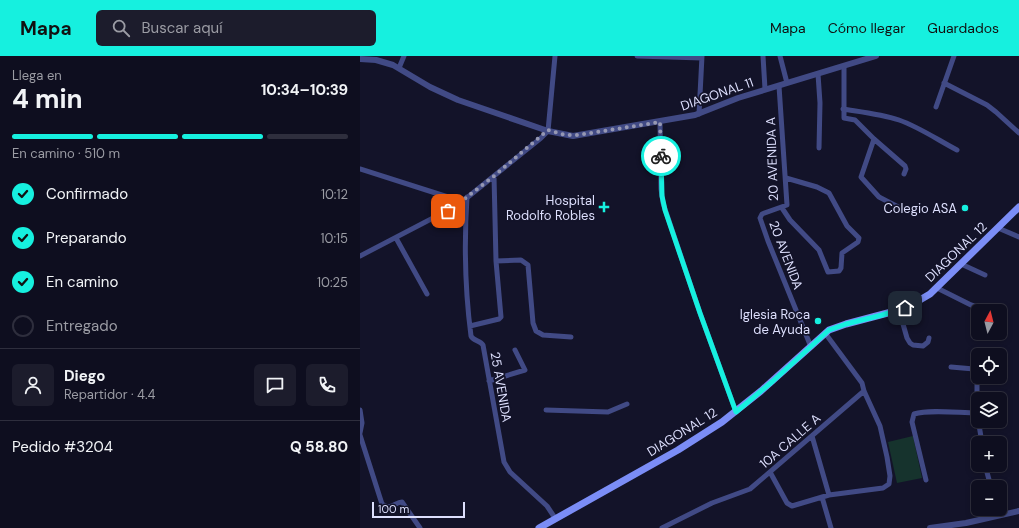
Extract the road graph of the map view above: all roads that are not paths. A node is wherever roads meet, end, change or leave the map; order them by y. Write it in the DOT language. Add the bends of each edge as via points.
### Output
graph roads {
  1 [pos="404,56"];
  2 [pos="555,56"];
  3 [pos="637,56"];
  4 [pos="763,56"];
  5 [pos="780,56"];
  6 [pos="876,56"];
  7 [pos="954,56"];
  8 [pos="702,57"];
  9 [pos="360,59"];
  10 [pos="844,66"];
  11 [pos="399,68"];
  12 [pos="818,74"];
  13 [pos="944,82"];
  14 [pos="787,83"];
  15 [pos="779,86"];
  16 [pos="765,90"];
  17 [pos="936,108"];
  18 [pos="843,109"];
  19 [pos="699,114"];
  20 [pos="660,122"];
  21 [pos="548,130"];
  22 [pos="1019,133"];
  23 [pos="874,139"];
  24 [pos="819,148"];
  25 [pos="957,150"];
  26 [pos="360,169"];
  27 [pos="904,174"];
  28 [pos="494,176"];
  29 [pos="786,178"];
  30 [pos="467,197"];
  31 [pos="458,204"];
  32 [pos="782,208"];
  33 [pos="1019,208"];
  34 [pos="906,211"];
  35 [pos="761,215"];
  36 [pos="998,228"];
  37 [pos="1019,237"];
  38 [pos="396,238"];
  39 [pos="360,256"];
  40 [pos="496,261"];
  41 [pos="961,264"];
  42 [pos="985,275"];
  43 [pos="937,288"];
  44 [pos="427,294"];
  45 [pos="971,305"];
  46 [pos="899,310"];
  47 [pos="470,326"];
  48 [pos="826,333"];
  49 [pos="571,337"];
  50 [pos="930,338"];
  51 [pos="811,347"];
  52 [pos="515,350"];
  53 [pos="951,367"];
  54 [pos="489,381"];
  55 [pos="864,391"];
  56 [pos="976,392"];
  57 [pos="626,404"];
  58 [pos="360,410"];
  59 [pos="546,410"];
  60 [pos="736,412"];
  61 [pos="971,413"];
  62 [pos="360,434"];
  63 [pos="812,436"];
  64 [pos="770,472"];
  65 [pos="926,480"];
  66 [pos="829,495"];
  67 [pos="822,497"];
  68 [pos="1019,511"];
  69 [pos="1007,514"];
  70 [pos="1000,516"];
  71 [pos="555,518"];
  72 [pos="420,528"];
  73 [pos="539,528"];
  74 [pos="662,528"];
  75 [pos="831,528"];
  76 [pos="930,528"];
  1 -- 11 [label="street"];
  2 -- 21 [label="street"];
  3 -- 8 [label="street"];
  4 -- 16 [label="street"];
  5 -- 14 [label="street"];
  6 -- 10 [label="street, DIAGONAL 11"];
  7 -- 13 [label="street"];
  8 -- 19 [label="street"];
  9 -- 11 [label="street, DIAGONAL 11" via="376,60"];
  10 -- 12 [label="street, DIAGONAL 11"];
  10 -- 18 [label="street"];
  11 -- 21 [label="street, DIAGONAL 11" via="443,94"];
  12 -- 14 [label="street, DIAGONAL 11"];
  12 -- 24 [label="street"];
  13 -- 17 [label="street"];
  13 -- 22 [label="street" via="987,105"];
  14 -- 15 [label="street, DIAGONAL 11"];
  15 -- 16 [label="street, DIAGONAL 11"];
  15 -- 29 [label="street, 20 AVENIDA A"];
  16 -- 19 [label="street, DIAGONAL 11"];
  18 -- 23 [label="street" via="844,118 855,120"];
  18 -- 25 [label="street" via="899,120"];
  19 -- 20 [label="street, DIAGONAL 11"];
  20 -- 21 [label="street, DIAGONAL 11" via="578,135 565,135"];
  20 -- 60 [label="street" via="663,203"];
  21 -- 28 [label="street"];
  23 -- 27 [label="street" via="905,166"];
  23 -- 34 [label="street" via="861,177 879,197"];
  26 -- 31 [label="street" via="448,197"];
  28 -- 30 [label="street"];
  28 -- 40 [label="street"];
  29 -- 32 [label="street, 20 AVENIDA A" via="787,206"];
  29 -- 32 [label="street" via="829,193 847,226 859,238 858,242 842,252 839,271 828,272 819,250"];
  30 -- 31 [label="street"];
  30 -- 47 [label="street, 25 AVENIDA" via="466,263"];
  31 -- 38 [label="street"];
  32 -- 35 [label="street, 20 AVENIDA A"];
  33 -- 36 [label="main road, DIAGONAL 12"];
  35 -- 51 [label="street, 20 AVENIDA" via="768,241"];
  36 -- 37 [label="street"];
  36 -- 41 [label="main road, DIAGONAL 12"];
  38 -- 39 [label="street"];
  38 -- 44 [label="street"];
  40 -- 47 [label="street" via="500,318"];
  40 -- 49 [label="street" via="521,260 528,265 536,331 543,335"];
  41 -- 42 [label="street"];
  41 -- 43 [label="main road, DIAGONAL 12"];
  43 -- 45 [label="street"];
  43 -- 46 [label="main road, DIAGONAL 12"];
  46 -- 48 [label="main road, DIAGONAL 12" via="833,328"];
  46 -- 50 [label="street" via="910,343 923,346"];
  47 -- 54 [label="street, 25 AVENIDA" via="471,337 483,345"];
  48 -- 51 [label="main road, DIAGONAL 12"];
  48 -- 55 [label="street" via="860,380"];
  51 -- 60 [label="main road, DIAGONAL 12"];
  52 -- 54 [label="street" via="526,370"];
  53 -- 56 [label="street" via="977,371"];
  54 -- 71 [label="street, 25 AVENIDA" via="505,465 547,506"];
  55 -- 63 [label="street, 10A CALLE A"];
  55 -- 66 [label="street" via="880,426 890,476 889,484 883,488"];
  57 -- 59 [label="street" via="608,412"];
  58 -- 62 [label="street"];
  60 -- 71 [label="main road, DIAGONAL 12" via="678,450"];
  61 -- 65 [label="street" via="931,411 914,414 912,422"];
  62 -- 72 [label="street" via="382,504 390,507 402,502"];
  63 -- 64 [label="street, 10A CALLE A"];
  63 -- 66 [label="street"];
  64 -- 67 [label="street" via="790,506"];
  64 -- 74 [label="street, 10A CALLE A" via="747,491 712,503"];
  66 -- 67 [label="street"];
  67 -- 75 [label="street"];
  68 -- 69 [label="street"];
  70 -- 76 [label="street"];
  71 -- 73 [label="main road, DIAGONAL 12"];
}
